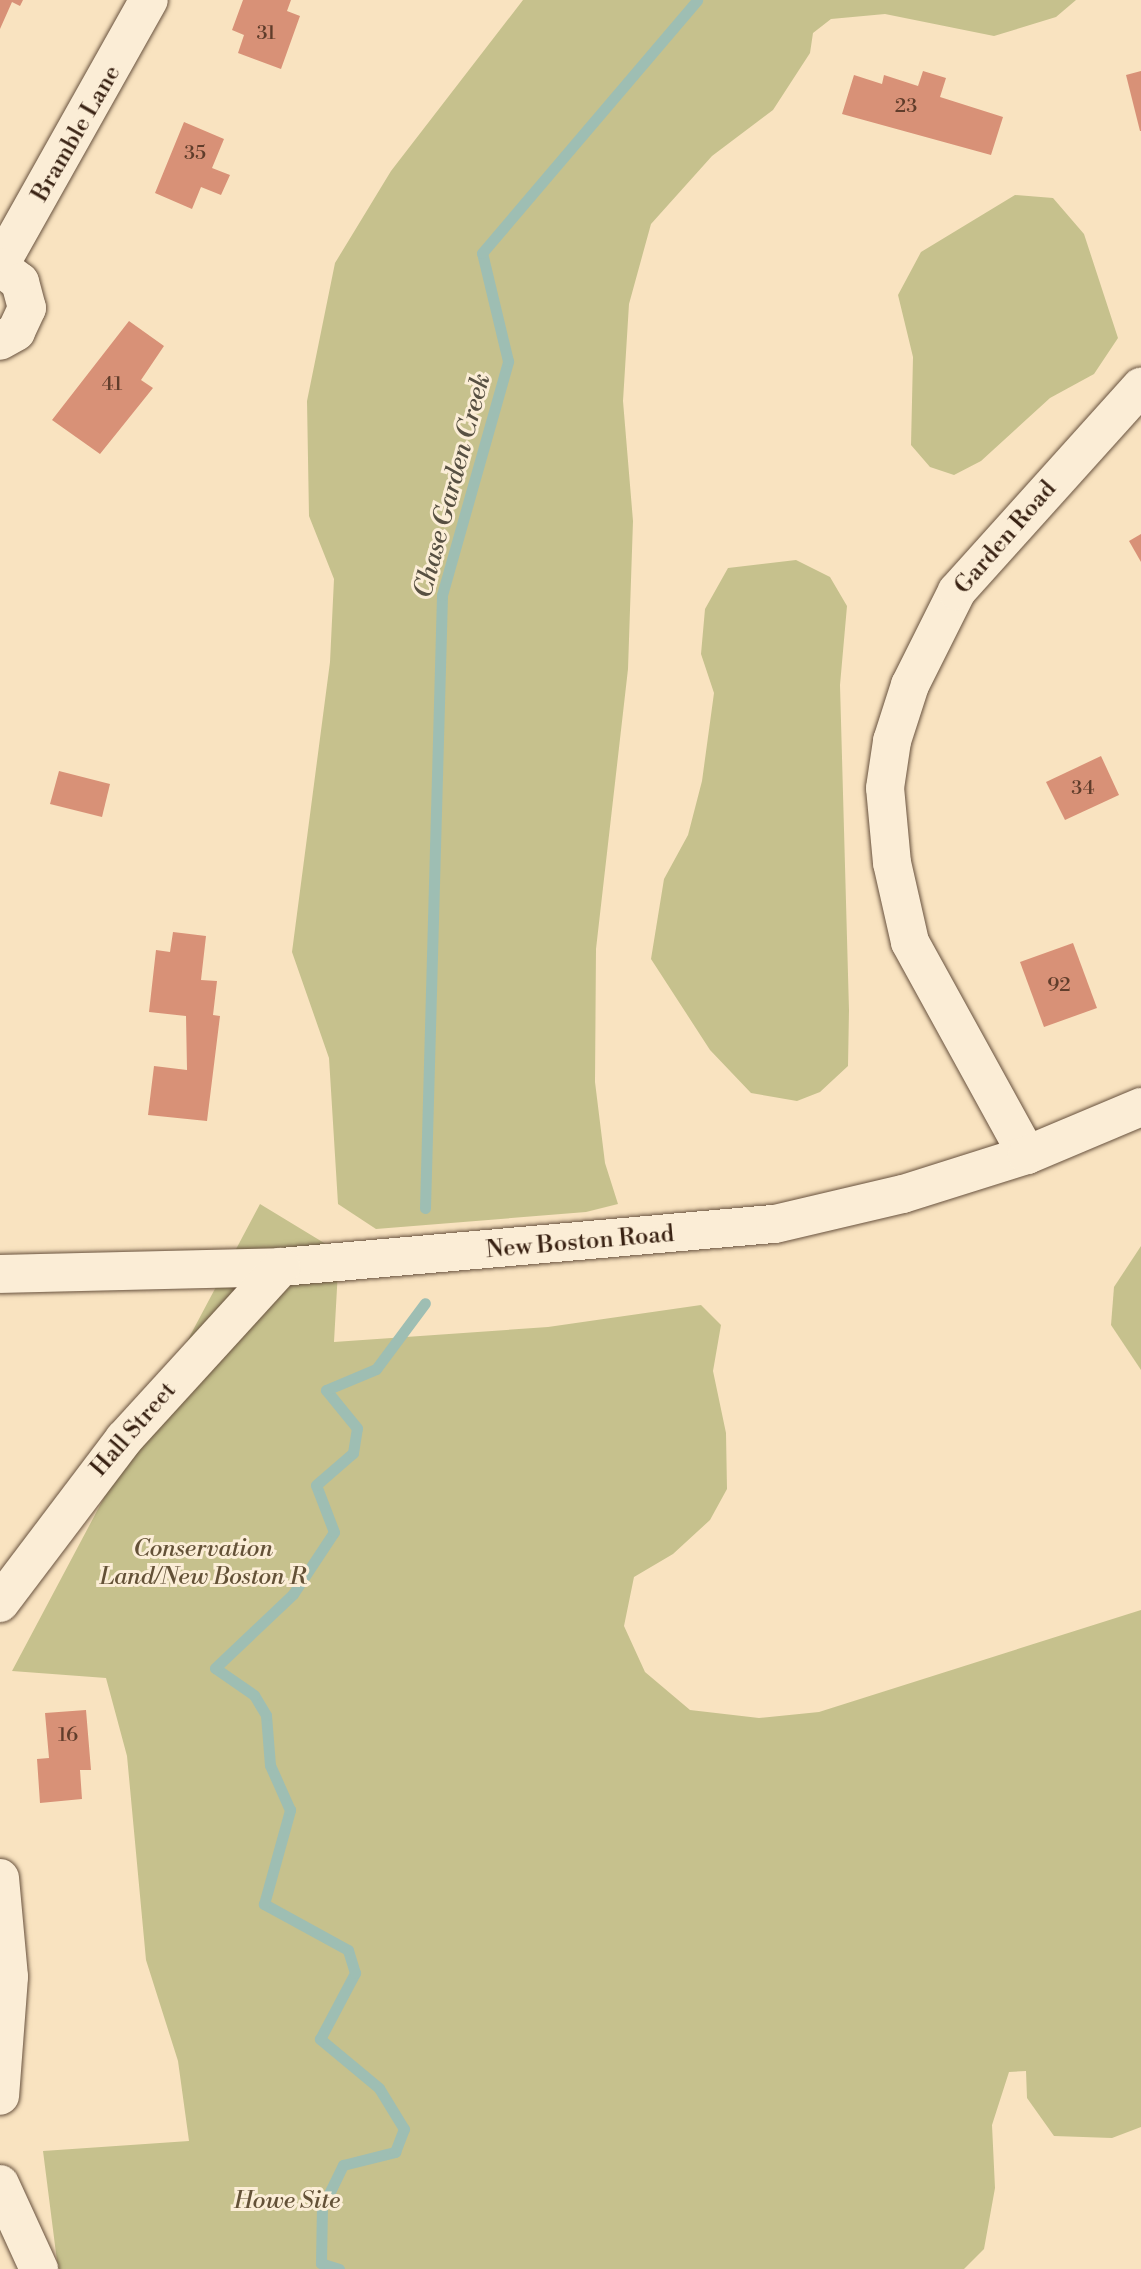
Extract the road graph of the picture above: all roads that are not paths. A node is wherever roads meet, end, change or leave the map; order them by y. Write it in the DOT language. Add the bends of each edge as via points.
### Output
graph roads {
  1 [pos="149,0"];
  2 [pos="0,266"];
  3 [pos="0,341"];
  4 [pos="1141,387"];
  5 [pos="1141,1107"];
  6 [pos="1027,1155"];
  7 [pos="281,1267"];
  8 [pos="0,1274"];
  9 [pos="0,1603"];
  10 [pos="0,1878"];
  11 [pos="0,2096"];
  12 [pos="0,2184"];
  13 [pos="39,2269"];
  1 -- 2 [label="street, Bramble Lane"];
  2 -- 3 [label="street, Bramble Lane" via="20,282 27,308 16,332"];
  4 -- 6 [label="street, Garden Road" via="957,591 910,685 892,741 885,788 892,863 910,942"];
  5 -- 6 [label="street, New Boston Road"];
  6 -- 7 [label="street, New Boston Road" via="903,1194 775,1224"];
  7 -- 8 [label="street, New Boston Road"];
  7 -- 9 [label="street, Hall Street" via="124,1439"];
  10 -- 11 [label="street" via="9,1977"];
  12 -- 13 [label="street"];
}
